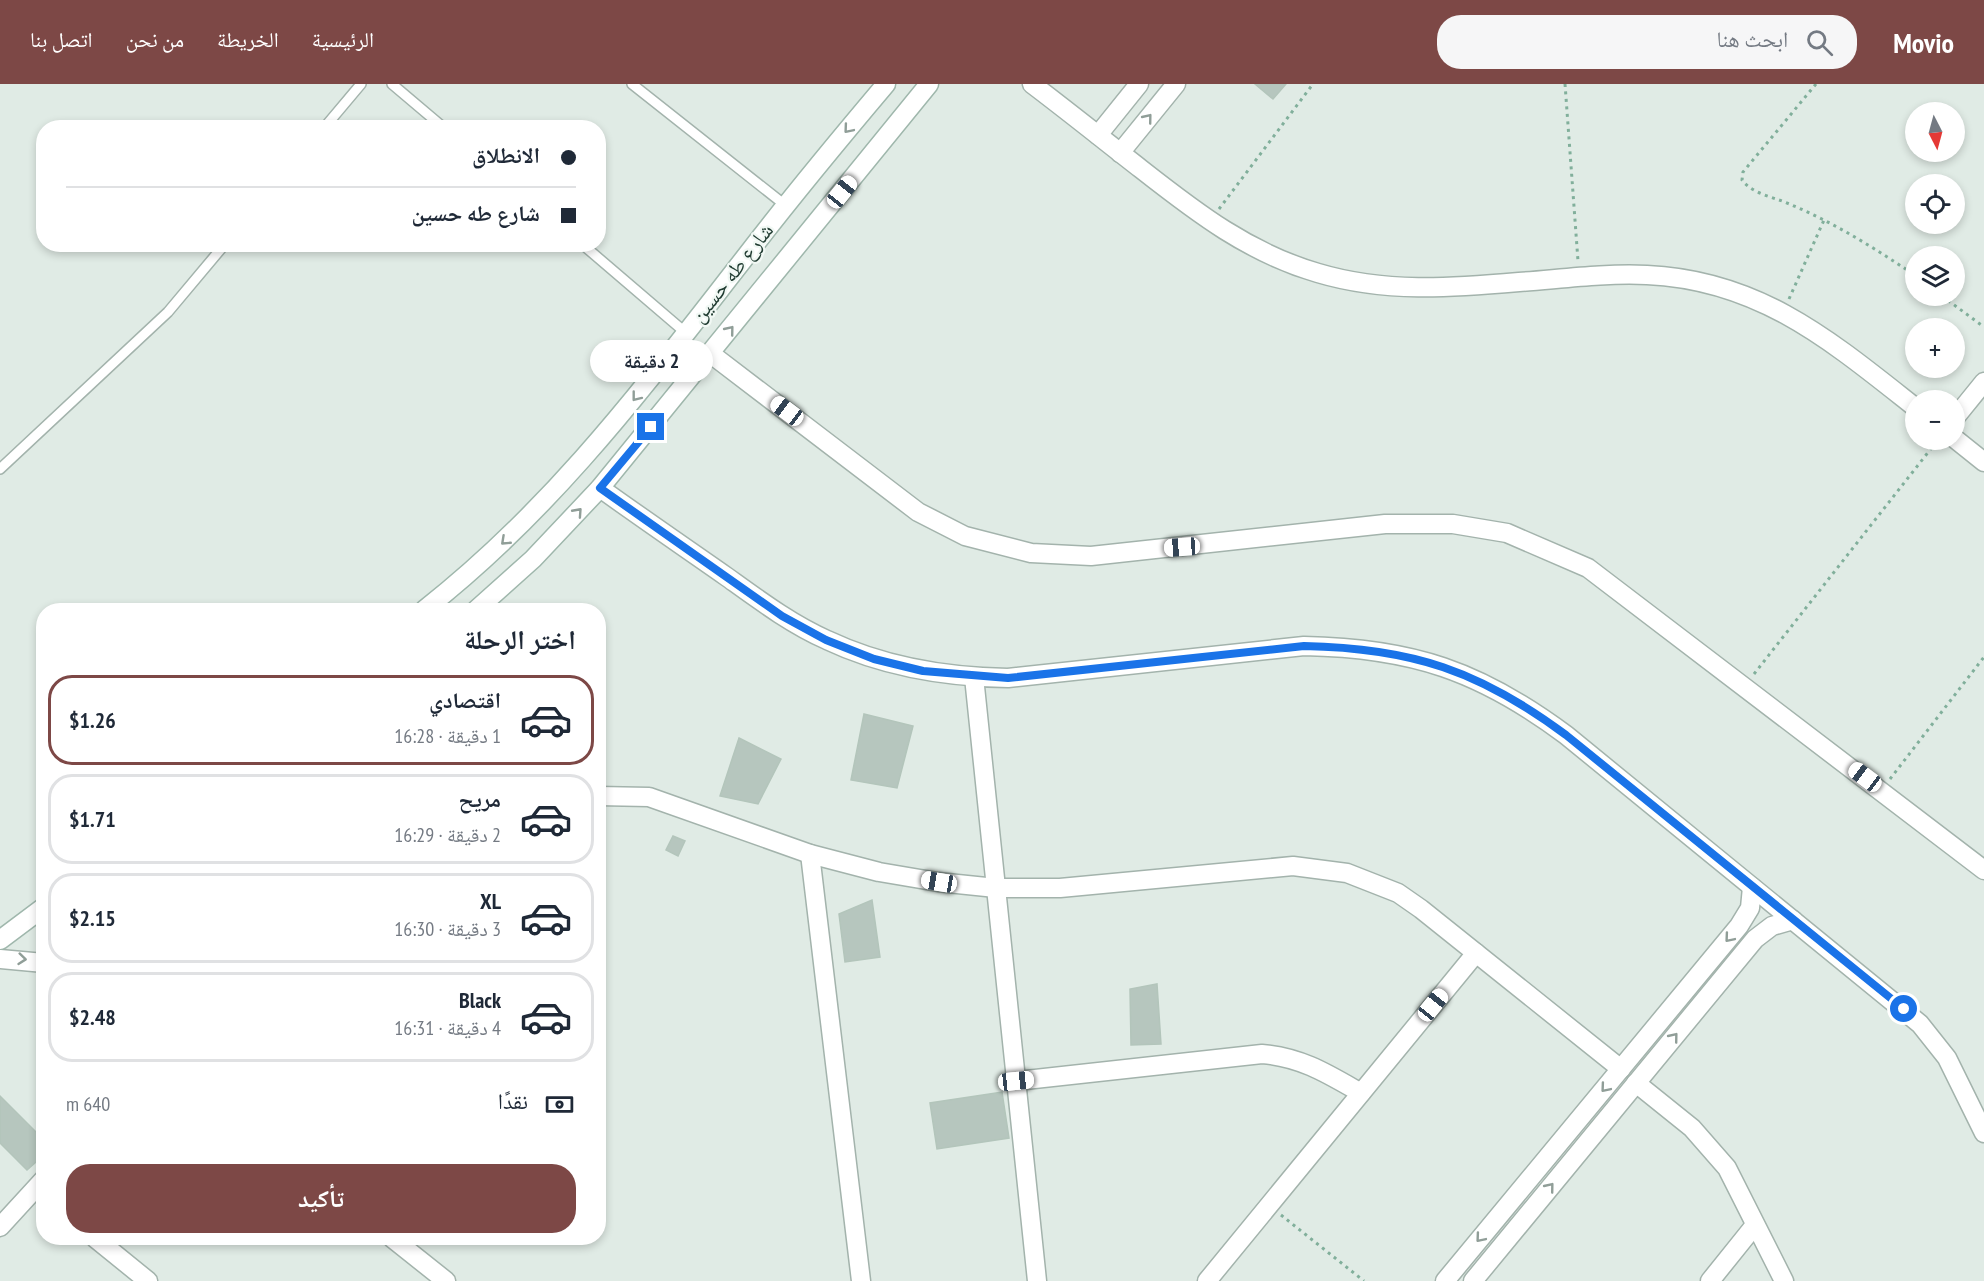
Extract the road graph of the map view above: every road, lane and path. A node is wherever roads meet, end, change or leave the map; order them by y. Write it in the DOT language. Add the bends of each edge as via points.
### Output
graph roads {
  1 [pos="361,84"];
  2 [pos="392,84"];
  3 [pos="632,84"];
  4 [pos="886,84"];
  5 [pos="929,84"];
  6 [pos="1032,84"];
  7 [pos="1139,84"];
  8 [pos="1176,84"];
  9 [pos="1313,84"];
  10 [pos="1565,84"];
  11 [pos="1816,84"];
  12 [pos="331,120"];
  13 [pos="435,120"];
  14 [pos="1098,135"];
  15 [pos="1120,153"];
  16 [pos="785,205"];
  17 [pos="1824,220"];
  18 [pos="1209,222"];
  19 [pos="218,252"];
  20 [pos="591,252"];
  21 [pos="1905,268"];
  22 [pos="1579,278"];
  23 [pos="1956,306"];
  24 [pos="1783,312"];
  25 [pos="1984,327"];
  26 [pos="686,333"];
  27 [pos="711,354"];
  28 [pos="1984,382"];
  29 [pos="1905,399"];
  30 [pos="1965,405"];
  31 [pos="1965,447"];
  32 [pos="1930,450"];
  33 [pos="1984,462"];
  34 [pos="0,469"];
  35 [pos="600,488"];
  36 [pos="433,603"];
  37 [pos="484,603"];
  38 [pos="1984,657"];
  39 [pos="974,677"];
  40 [pos="1745,686"];
  41 [pos="1882,790"];
  42 [pos="606,795"];
  43 [pos="810,854"];
  44 [pos="1984,870"];
  45 [pos="1752,887"];
  46 [pos="996,888"];
  47 [pos="36,913"];
  48 [pos="1793,920"];
  49 [pos="0,940"];
  50 [pos="1476,953"];
  51 [pos="0,959"];
  52 [pos="36,962"];
  53 [pos="1621,1069"];
  54 [pos="1016,1081"];
  55 [pos="1636,1083"];
  56 [pos="1361,1093"];
  57 [pos="1984,1133"];
  58 [pos="36,1192"];
  59 [pos="1269,1206"];
  60 [pos="1755,1226"];
  61 [pos="0,1227"];
  62 [pos="104,1245"];
  63 [pos="401,1245"];
  64 [pos="148,1281"];
  65 [pos="446,1281"];
  66 [pos="861,1281"];
  67 [pos="1037,1281"];
  68 [pos="1207,1281"];
  69 [pos="1364,1281"];
  70 [pos="1445,1281"];
  71 [pos="1473,1281"];
  72 [pos="1710,1281"];
  73 [pos="1784,1281"];
  1 -- 12 [label="lane"];
  2 -- 13 [label="lane"];
  3 -- 16 [label="lane"];
  4 -- 16 [label="street, شارع طه حسين, one-way"];
  27 -- 5 [label="street, شارع طه حسين, one-way"];
  6 -- 14 [label="street"];
  7 -- 14 [label="street"];
  15 -- 8 [label="street, one-way"];
  9 -- 18 [label="path"];
  10 -- 22 [label="path"];
  11 -- 17 [label="path" via="1743,172 1742,180 1748,188"];
  14 -- 15 [label="street"];
  15 -- 18 [label="street"];
  16 -- 26 [label="street, شارع طه حسين"];
  17 -- 21 [label="path" via="1862,239"];
  17 -- 24 [label="path"];
  18 -- 22 [label="street" via="1282,261 1357,282 1433,289"];
  19 -- 34 [label="lane" via="168,312"];
  20 -- 26 [label="lane"];
  22 -- 24 [label="street" via="1614,275 1684,279 1740,294"];
  23 -- 25 [label="path"];
  24 -- 29 [label="street" via="1829,339"];
  26 -- 36 [label="street, شارع طه حسين, one-way" via="625,412 542,506"];
  27 -- 35 [label="street, شارع طه حسين"];
  27 -- 40 [label="street" via="902,501 965,536 1031,553 1091,556 1385,524 1453,524 1507,533 1588,568"];
  28 -- 30 [label="street"];
  31 -- 33 [label="street"];
  32 -- 40 [label="path"];
  37 -- 35 [label="street, شارع طه حسين, one-way" via="533,559"];
  35 -- 39 [label="street" via="782,616 826,640 874,659 923,671"];
  38 -- 41 [label="path"];
  39 -- 45 [label="street" via="1008,678 1304,646 1351,647 1443,666 1528,707"];
  39 -- 46 [label="street"];
  40 -- 41 [label="street"];
  41 -- 44 [label="street"];
  42 -- 43 [label="street" via="658,799"];
  43 -- 46 [label="street" via="879,872"];
  43 -- 66 [label="street"];
  45 -- 48 [label="street"];
  45 -- 53 [label="street, one-way" via="1746,918"];
  46 -- 50 [label="street" via="1060,888 1293,866 1320,868 1356,876 1398,894"];
  46 -- 54 [label="street"];
  47 -- 49 [label="street"];
  55 -- 48 [label="street, one-way" via="1755,939 1772,926"];
  48 -- 57 [label="street" via="1904,1009 1934,1040 1958,1076"];
  50 -- 53 [label="street"];
  50 -- 56 [label="street"];
  51 -- 52 [label="street, one-way"];
  53 -- 70 [label="street, one-way"];
  54 -- 56 [label="street" via="1262,1054 1281,1055 1316,1066"];
  54 -- 67 [label="street"];
  55 -- 60 [label="street" via="1711,1146 1736,1183"];
  71 -- 55 [label="street, one-way"];
  56 -- 59 [label="street"];
  58 -- 61 [label="street"];
  59 -- 68 [label="street"];
  59 -- 69 [label="path"];
  60 -- 72 [label="street"];
  60 -- 73 [label="street"];
  62 -- 64 [label="street"];
  63 -- 65 [label="street"];
}
